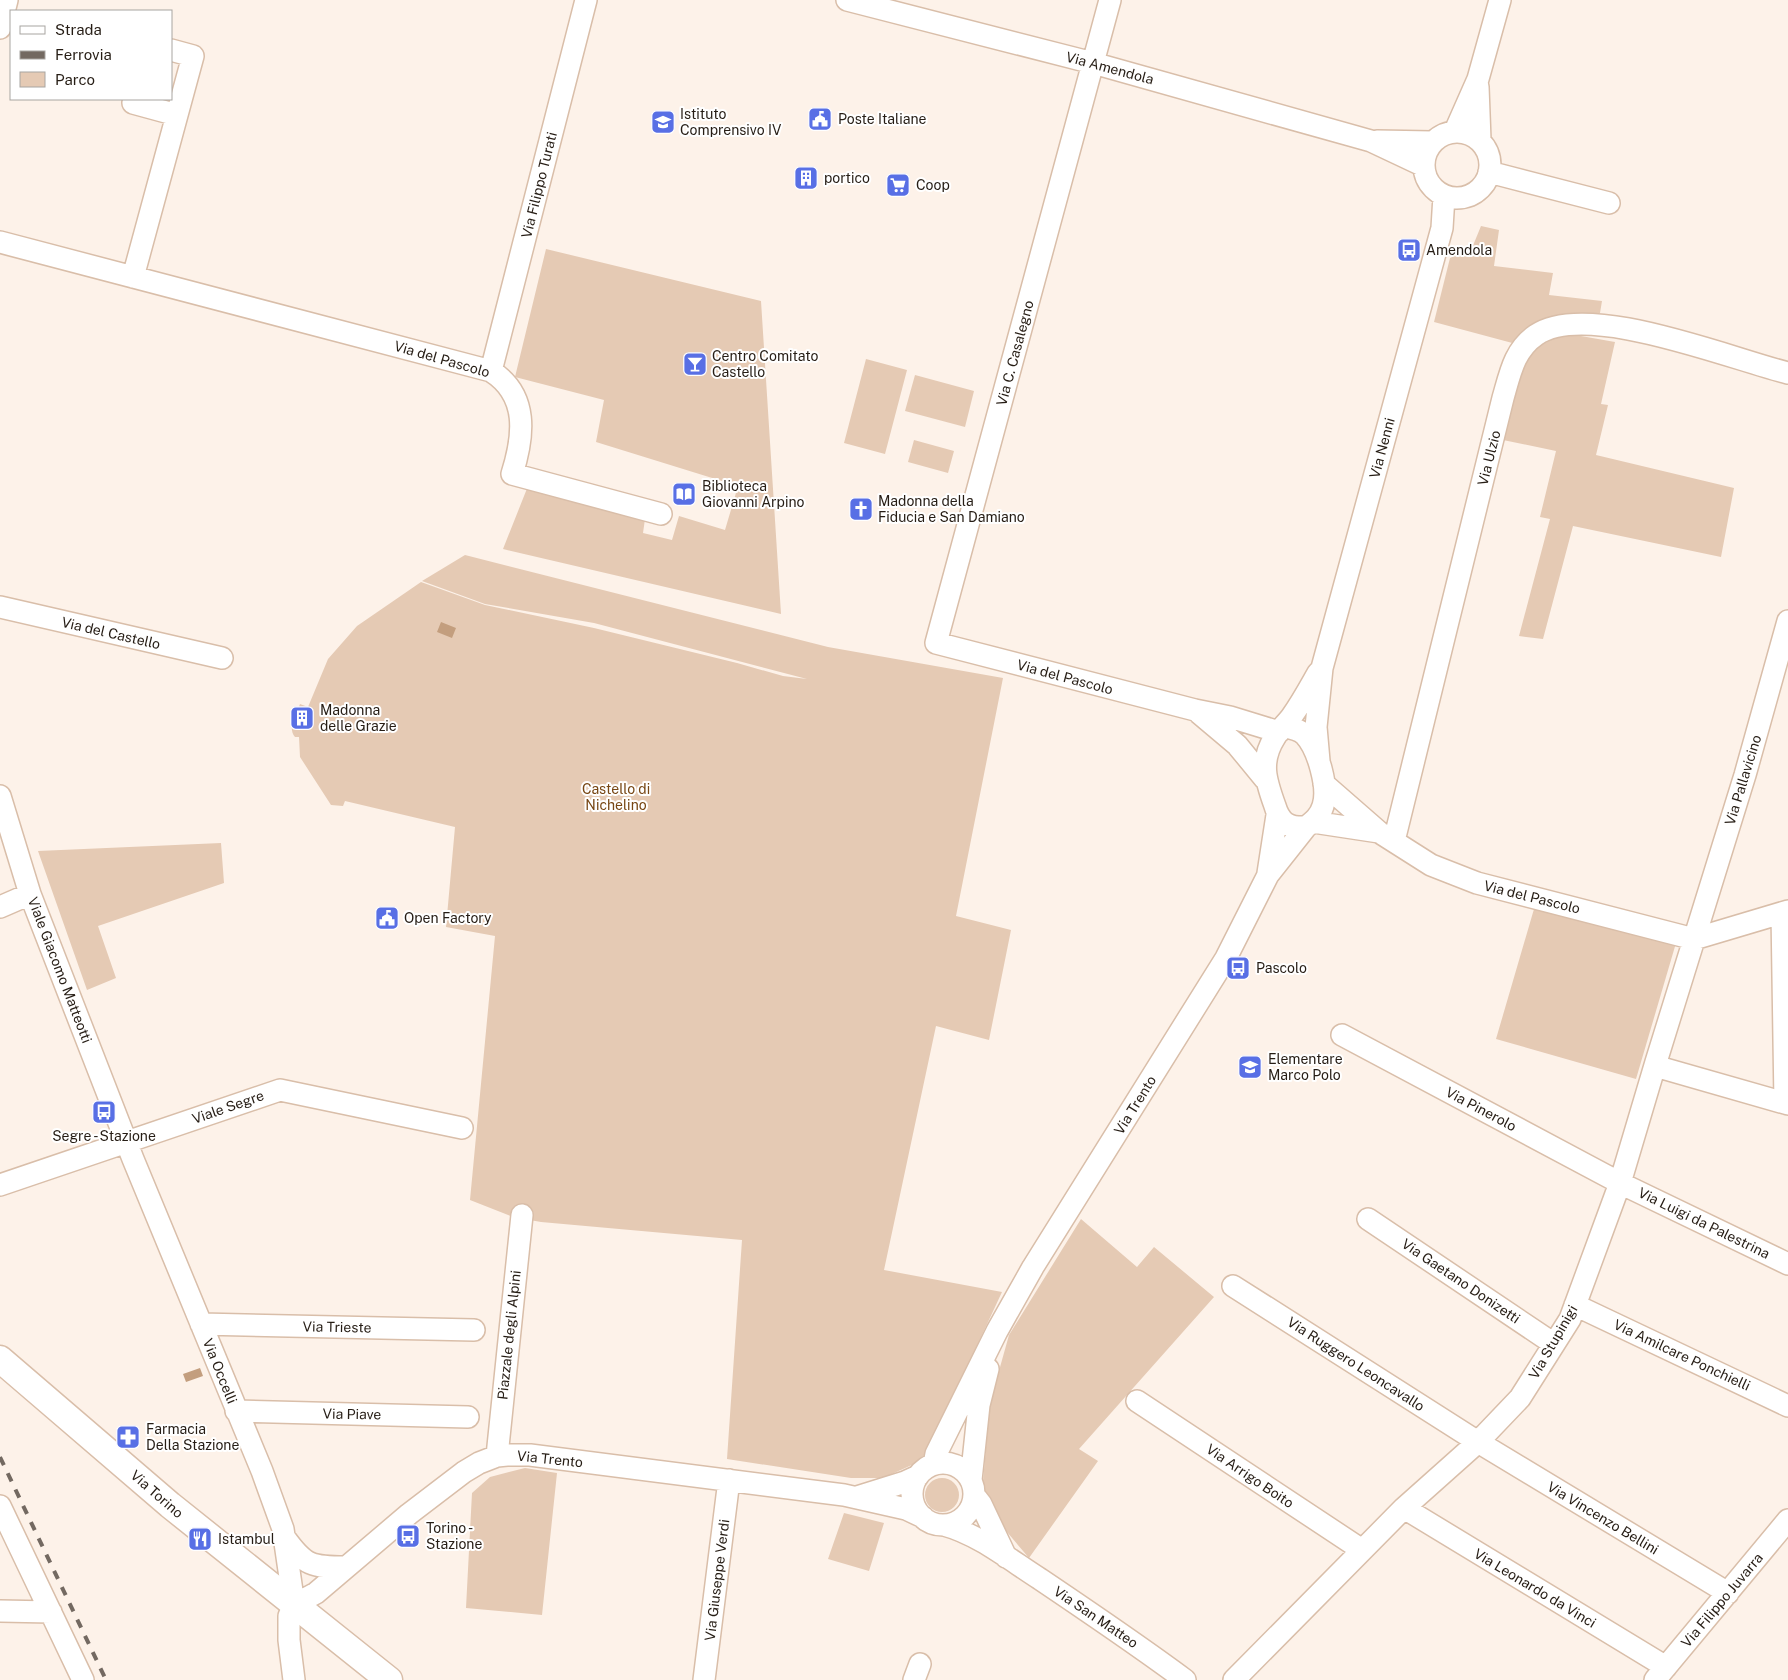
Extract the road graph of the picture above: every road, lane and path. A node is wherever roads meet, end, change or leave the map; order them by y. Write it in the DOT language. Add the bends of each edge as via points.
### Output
graph roads {
  1 [pos="7,0"];
  2 [pos="586,0"];
  3 [pos="847,0"];
  4 [pos="1110,0"];
  5 [pos="1500,0"];
  6 [pos="0,28"];
  7 [pos="172,50"];
  8 [pos="1094,63"];
  9 [pos="1478,79"];
  10 [pos="134,100"];
  11 [pos="177,115"];
  12 [pos="1456,131"];
  13 [pos="1480,140"];
  14 [pos="1371,141"];
  15 [pos="1432,142"];
  16 [pos="1424,166"];
  17 [pos="1489,172"];
  18 [pos="1451,197"];
  19 [pos="1609,203"];
  20 [pos="0,242"];
  21 [pos="133,277"];
  22 [pos="491,371"];
  23 [pos="1788,373"];
  24 [pos="662,514"];
  25 [pos="0,607"];
  26 [pos="1788,621"];
  27 [pos="936,643"];
  28 [pos="222,658"];
  29 [pos="1322,668"];
  30 [pos="1194,710"];
  31 [pos="1281,729"];
  32 [pos="1319,761"];
  33 [pos="1266,780"];
  34 [pos="1324,784"];
  35 [pos="0,796"];
  36 [pos="1277,815"];
  37 [pos="1309,825"];
  38 [pos="1387,836"];
  39 [pos="1268,875"];
  40 [pos="30,894"];
  41 [pos="0,907"];
  42 [pos="1785,912"];
  43 [pos="1694,939"];
  44 [pos="1342,1035"];
  45 [pos="1655,1066"];
  46 [pos="1786,1103"];
  47 [pos="462,1128"];
  48 [pos="127,1142"];
  49 [pos="1620,1183"];
  50 [pos="0,1185"];
  51 [pos="522,1215"];
  52 [pos="1368,1219"];
  53 [pos="1788,1264"];
  54 [pos="1233,1286"];
  55 [pos="1575,1305"];
  56 [pos="201,1324"];
  57 [pos="474,1330"];
  58 [pos="997,1330"];
  59 [pos="1554,1344"];
  60 [pos="0,1359"];
  61 [pos="1137,1401"];
  62 [pos="1788,1406"];
  63 [pos="236,1411"];
  64 [pos="468,1417"];
  65 [pos="1478,1442"];
  66 [pos="497,1456"];
  67 [pos="926,1470"];
  68 [pos="729,1480"];
  69 [pos="972,1487"];
  70 [pos="854,1497"];
  71 [pos="0,1506"];
  72 [pos="1404,1508"];
  73 [pos="923,1517"];
  74 [pos="1788,1520"];
  75 [pos="944,1525"];
  76 [pos="285,1538"];
  77 [pos="1362,1550"];
  78 [pos="1006,1557"];
  79 [pos="345,1567"];
  80 [pos="1728,1593"];
  81 [pos="294,1605"];
  82 [pos="0,1611"];
  83 [pos="51,1612"];
  84 [pos="1661,1673"];
  85 [pos="83,1680"];
  86 [pos="294,1680"];
  87 [pos="389,1680"];
  88 [pos="704,1680"];
  89 [pos="1185,1680"];
  90 [pos="1234,1680"];
  1 -- 6 [label="street"];
  2 -- 22 [label="street, Via Filippo Turati"];
  3 -- 8 [label="street, Via Amendola"];
  4 -- 8 [label="street, Via C. Casalegno"];
  5 -- 9 [label="street"];
  7 -- 11 [label="street" via="193,56"];
  8 -- 14 [label="street, Via Amendola"];
  8 -- 27 [label="street, Via C. Casalegno"];
  9 -- 12 [label="street"];
  9 -- 13 [label="street"];
  10 -- 11 [label="street"];
  11 -- 21 [label="street"];
  12 -- 13 [label="street"];
  12 -- 15 [label="street"];
  13 -- 17 [label="street" via="1490,161"];
  14 -- 15 [label="street, Via Amendola"];
  14 -- 16 [label="street, Via Amendola"];
  15 -- 16 [label="street"];
  16 -- 18 [label="street" via="1427,180 1434,189"];
  17 -- 18 [label="street" via="1481,188 1469,196"];
  17 -- 19 [label="street"];
  18 -- 29 [label="street, Via Nenni"];
  20 -- 21 [label="street, Via del Pascolo"];
  21 -- 22 [label="street, Via del Pascolo"];
  22 -- 24 [label="street, Via del Pascolo" via="503,379 518,404 521,436 512,474"];
  23 -- 38 [label="street, Via Ulzio" via="1662,335 1588,324 1548,328 1520,350 1503,398"];
  25 -- 28 [label="street, Via del Castello"];
  26 -- 43 [label="street, Via Pallavicino"];
  27 -- 30 [label="street, Via del Pascolo"];
  29 -- 31 [label="street, Via Nenni"];
  29 -- 32 [label="street, Via Nenni" via="1316,727"];
  30 -- 31 [label="street, Via del Pascolo"];
  30 -- 33 [label="street, Via del Pascolo" via="1237,745"];
  31 -- 32 [label="street" via="1295,728 1304,734"];
  31 -- 33 [label="street" via="1268,750"];
  32 -- 34 [label="street"];
  33 -- 36 [label="street"];
  34 -- 37 [label="street" via="1324,803 1319,815"];
  34 -- 38 [label="street, Via del Pascolo"];
  35 -- 40 [label="street, Viale Giacomo Matteotti"];
  36 -- 37 [label="street" via="1295,828"];
  36 -- 39 [label="street, Via Trento"];
  37 -- 38 [label="street, Via del Pascolo"];
  37 -- 39 [label="street, Via Trento"];
  38 -- 43 [label="street, Via del Pascolo" via="1431,865 1476,883"];
  39 -- 58 [label="street, Via Trento" via="1226,958"];
  40 -- 41 [label="street"];
  40 -- 48 [label="street, Viale Giacomo Matteotti"];
  42 -- 43 [label="street"];
  42 -- 46 [label="street"];
  43 -- 45 [label="street, Via Stupinigi"];
  44 -- 49 [label="street, Via Pinerolo"];
  45 -- 46 [label="street"];
  45 -- 49 [label="street, Via Stupinigi"];
  47 -- 48 [label="street, Viale Segre" via="280,1090"];
  48 -- 50 [label="street, Viale Segre"];
  48 -- 56 [label="street, Via Occelli"];
  49 -- 53 [label="street, Via Luigi da Palestrina"];
  49 -- 55 [label="street, Via Stupinigi"];
  51 -- 66 [label="street, Piazzale degli Alpini"];
  52 -- 59 [label="street, Via Gaetano Donizetti"];
  54 -- 65 [label="street, Via Ruggero Leoncavallo"];
  55 -- 59 [label="street, Via Stupinigi"];
  55 -- 62 [label="street, Via Amilcare Ponchielli"];
  56 -- 57 [label="street, Via Trieste"];
  56 -- 63 [label="street, Via Occelli"];
  58 -- 67 [label="street, Via Trento"];
  58 -- 69 [label="street, Via Trento" via="979,1405"];
  59 -- 65 [label="street, Via Stupinigi" via="1520,1398"];
  60 -- 81 [label="main road, Via Torino" via="170,1505"];
  61 -- 77 [label="street, Via Arrigo Boito"];
  63 -- 64 [label="street, Via Piave"];
  63 -- 76 [label="street, Via Occelli" via="262,1471"];
  65 -- 72 [label="street, Via Stupinigi"];
  65 -- 80 [label="street, Via Vincenzo Bellini"];
  66 -- 68 [label="street, Via Trento" via="530,1455"];
  66 -- 79 [label="street, Via Trento" via="464,1472"];
  67 -- 69 [label="street" via="951,1464 965,1472"];
  67 -- 70 [label="street, Via Trento" via="905,1482"];
  67 -- 73 [label="street" via="912,1493"];
  68 -- 70 [label="street, Via Trento"];
  68 -- 88 [label="street, Via Giuseppe Verdi"];
  69 -- 75 [label="street" via="972,1504 968,1512 954,1523"];
  69 -- 78 [label="street"];
  70 -- 73 [label="street, Via Trento" via="906,1509"];
  71 -- 83 [label="street"];
  72 -- 77 [label="street, Via Stupinigi"];
  72 -- 84 [label="street, Via Leonardo da Vinci"];
  73 -- 75 [label="street"];
  74 -- 80 [label="street, Via Filippo Juvarra"];
  75 -- 78 [label="street, Via San Matteo" via="959,1529"];
  76 -- 79 [label="street" via="303,1561 320,1567"];
  76 -- 81 [label="street, Via Occelli"];
  77 -- 90 [label="street, Via Stupinigi"];
  78 -- 89 [label="street, Via San Matteo"];
  79 -- 81 [label="street, Via Trento" via="316,1593"];
  80 -- 84 [label="street, Via Filippo Juvarra"];
  81 -- 86 [label="street, Via Occelli" via="289,1616"];
  81 -- 87 [label="main road, Via Torino"];
  82 -- 83 [label="street"];
  83 -- 85 [label="street"];
}
